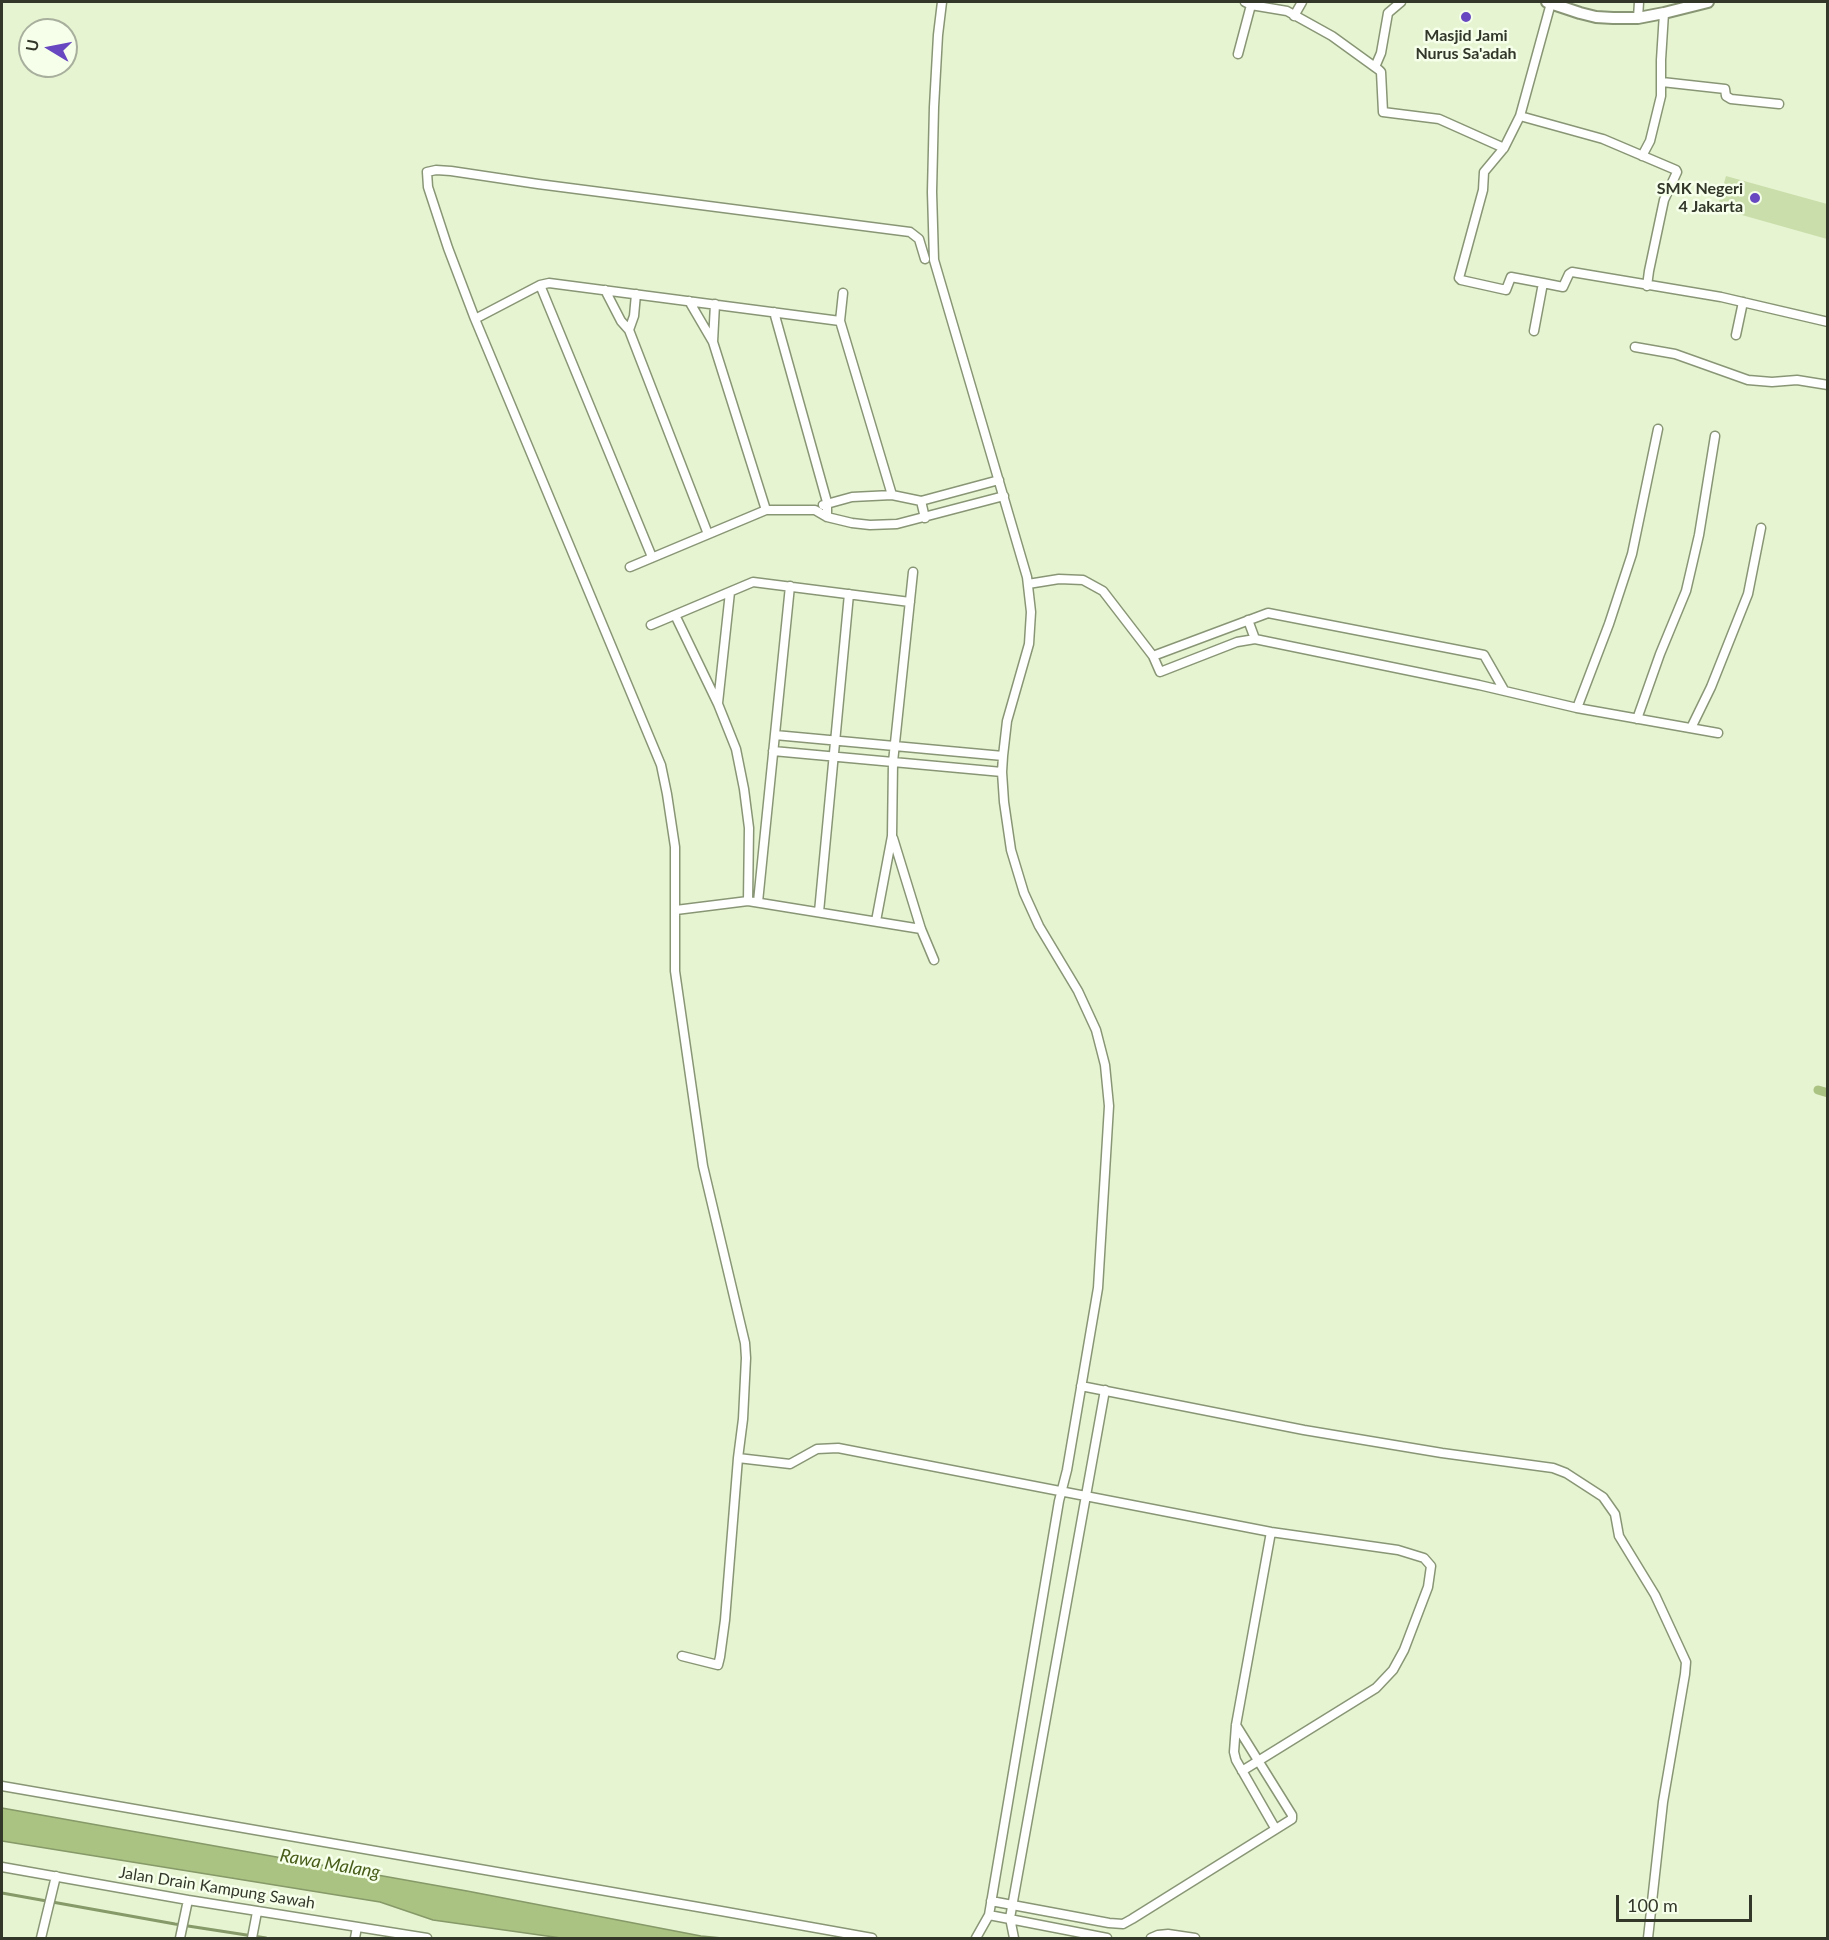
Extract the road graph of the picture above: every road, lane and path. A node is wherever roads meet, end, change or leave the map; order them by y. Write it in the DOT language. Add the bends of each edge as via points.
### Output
graph roads {
  1 [pos="942,2"];
  2 [pos="1302,2"];
  3 [pos="1401,2"];
  4 [pos="1549,2"];
  5 [pos="1639,2"];
  6 [pos="1708,2"];
  7 [pos="1248,3"];
  8 [pos="1664,13"];
  9 [pos="1294,16"];
  10 [pos="1638,18"];
  11 [pos="1238,54"];
  12 [pos="1377,68"];
  13 [pos="1662,82"];
  14 [pos="1779,104"];
  15 [pos="1520,117"];
  16 [pos="1504,148"];
  17 [pos="1642,156"];
  18 [pos="925,259"];
  19 [pos="1543,283"];
  20 [pos="540,285"];
  21 [pos="1647,286"];
  22 [pos="605,290"];
  23 [pos="843,293"];
  24 [pos="636,294"];
  25 [pos="689,302"];
  26 [pos="1743,302"];
  27 [pos="715,304"];
  28 [pos="774,312"];
  29 [pos="474,319"];
  30 [pos="840,321"];
  31 [pos="1827,322"];
  32 [pos="629,330"];
  33 [pos="1534,331"];
  34 [pos="1736,335"];
  35 [pos="713,342"];
  36 [pos="1635,347"];
  37 [pos="1827,385"];
  38 [pos="1658,429"];
  39 [pos="1715,436"];
  40 [pos="999,480"];
  41 [pos="892,495"];
  42 [pos="1004,496"];
  43 [pos="921,501"];
  44 [pos="827,502"];
  45 [pos="766,510"];
  46 [pos="815,510"];
  47 [pos="827,517"];
  48 [pos="925,518"];
  49 [pos="1761,528"];
  50 [pos="708,534"];
  51 [pos="652,557"];
  52 [pos="630,567"];
  53 [pos="914,572"];
  54 [pos="1028,584"];
  55 [pos="790,586"];
  56 [pos="730,592"];
  57 [pos="849,594"];
  58 [pos="910,602"];
  59 [pos="675,615"];
  60 [pos="1248,621"];
  61 [pos="651,625"];
  62 [pos="1255,639"];
  63 [pos="1153,656"];
  64 [pos="1504,690"];
  65 [pos="718,704"];
  66 [pos="1577,708"];
  67 [pos="1637,720"];
  68 [pos="1691,728"];
  69 [pos="1718,732"];
  70 [pos="775,735"];
  71 [pos="835,741"];
  72 [pos="895,746"];
  73 [pos="773,751"];
  74 [pos="833,756"];
  75 [pos="1003,756"];
  76 [pos="893,762"];
  77 [pos="1002,772"];
  78 [pos="892,836"];
  79 [pos="748,901"];
  80 [pos="758,902"];
  81 [pos="676,910"];
  82 [pos="819,912"];
  83 [pos="876,921"];
  84 [pos="921,929"];
  85 [pos="933,960"];
  86 [pos="1081,1388"];
  87 [pos="1105,1392"];
  88 [pos="738,1458"];
  89 [pos="1061,1490"];
  90 [pos="1086,1495"];
  91 [pos="1271,1532"];
  92 [pos="682,1656"];
  93 [pos="1236,1725"];
  94 [pos="1258,1761"];
  95 [pos="1242,1771"];
  96 [pos="2,1786"];
  97 [pos="1275,1828"];
  98 [pos="2,1867"];
  99 [pos="56,1876"];
  100 [pos="188,1900"];
  101 [pos="991,1900"];
  102 [pos="1013,1904"];
  103 [pos="257,1912"];
  104 [pos="989,1915"];
  105 [pos="1010,1918"];
  106 [pos="357,1927"];
  107 [pos="180,1935"];
  108 [pos="252,1936"];
  109 [pos="41,1938"];
  110 [pos="355,1938"];
  111 [pos="422,1938"];
  112 [pos="872,1938"];
  113 [pos="976,1938"];
  114 [pos="1014,1938"];
  115 [pos="1107,1938"];
  116 [pos="1151,1938"];
  117 [pos="1195,1938"];
  118 [pos="1648,1938"];
  1 -- 40 [label="street" via="934,107 934,260"];
  2 -- 9 [label="street"];
  3 -- 12 [label="street" via="1388,14"];
  4 -- 10 [label="street" via="1596,17"];
  4 -- 15 [label="street"];
  5 -- 10 [label="street"];
  6 -- 8 [label="street"];
  7 -- 9 [label="street"];
  7 -- 11 [label="street"];
  8 -- 10 [label="street"];
  8 -- 13 [label="street"];
  9 -- 12 [label="street" via="1332,36"];
  12 -- 16 [label="street" via="1381,72 1383,112 1440,119"];
  13 -- 14 [label="street" via="1725,89 1731,99"];
  13 -- 17 [label="street" via="1658,112"];
  15 -- 16 [label="street"];
  15 -- 17 [label="street" via="1603,140"];
  16 -- 19 [label="street" via="1484,171 1459,278 1506,290 1511,277"];
  17 -- 21 [label="street" via="1677,172 1664,200"];
  18 -- 29 [label="street" via="919,240 910,232 452,171 427,172 428,187"];
  19 -- 21 [label="street" via="1563,287 1572,272"];
  19 -- 33 [label="street"];
  20 -- 22 [label="street"];
  20 -- 29 [label="street"];
  20 -- 51 [label="street"];
  21 -- 26 [label="street"];
  22 -- 24 [label="street"];
  22 -- 32 [label="street"];
  23 -- 30 [label="street"];
  24 -- 25 [label="street"];
  24 -- 32 [label="street"];
  25 -- 27 [label="street"];
  25 -- 35 [label="street"];
  26 -- 31 [label="street"];
  26 -- 34 [label="street"];
  27 -- 28 [label="street"];
  27 -- 35 [label="street"];
  28 -- 30 [label="street"];
  28 -- 44 [label="street"];
  29 -- 81 [label="street" via="661,765 675,847"];
  30 -- 41 [label="street"];
  32 -- 50 [label="street"];
  35 -- 45 [label="street"];
  36 -- 37 [label="street" via="1675,354 1748,380 1797,380"];
  38 -- 66 [label="street" via="1632,554"];
  39 -- 67 [label="street" via="1686,591"];
  40 -- 42 [label="street"];
  40 -- 43 [label="street"];
  41 -- 43 [label="street"];
  41 -- 44 [label="street"];
  42 -- 48 [label="street"];
  42 -- 54 [label="street"];
  43 -- 48 [label="street"];
  44 -- 46 [label="street"];
  44 -- 47 [label="street"];
  45 -- 46 [label="street"];
  45 -- 50 [label="street"];
  46 -- 47 [label="street"];
  47 -- 48 [label="street" via="870,525"];
  49 -- 68 [label="street" via="1748,594"];
  50 -- 51 [label="street"];
  51 -- 52 [label="street"];
  53 -- 58 [label="street"];
  54 -- 63 [label="street" via="1083,580 1103,591"];
  54 -- 75 [label="street" via="1029,644 1007,722"];
  55 -- 56 [label="street" via="753,582"];
  55 -- 57 [label="street"];
  55 -- 70 [label="street"];
  56 -- 59 [label="street"];
  56 -- 65 [label="street"];
  57 -- 58 [label="street"];
  57 -- 71 [label="street"];
  58 -- 72 [label="street"];
  59 -- 61 [label="street"];
  59 -- 65 [label="street"];
  60 -- 62 [label="street"];
  60 -- 63 [label="street"];
  60 -- 64 [label="street" via="1268,613 1484,655"];
  62 -- 63 [label="street" via="1237,642 1160,672"];
  62 -- 64 [label="street"];
  64 -- 66 [label="street"];
  65 -- 79 [label="street" via="736,749 744,789 749,828"];
  66 -- 67 [label="street"];
  67 -- 68 [label="street"];
  68 -- 69 [label="street"];
  70 -- 71 [label="street"];
  70 -- 73 [label="street"];
  71 -- 72 [label="street"];
  71 -- 74 [label="street"];
  72 -- 75 [label="street"];
  72 -- 76 [label="street"];
  73 -- 74 [label="street"];
  73 -- 80 [label="street"];
  74 -- 76 [label="street"];
  74 -- 82 [label="street"];
  75 -- 77 [label="street"];
  76 -- 77 [label="street"];
  76 -- 78 [label="street"];
  77 -- 86 [label="street" via="1011,850 1024,893 1078,991 1096,1030 1105,1065 1109,1106 1098,1288"];
  78 -- 83 [label="street"];
  78 -- 84 [label="street"];
  79 -- 80 [label="street"];
  79 -- 81 [label="street"];
  80 -- 82 [label="street"];
  81 -- 88 [label="street" via="675,971 703,1166 745,1343"];
  82 -- 83 [label="street"];
  83 -- 84 [label="street"];
  84 -- 85 [label="street"];
  86 -- 87 [label="street"];
  86 -- 89 [label="street"];
  87 -- 90 [label="street"];
  87 -- 118 [label="street" via="1442,1454 1553,1468 1603,1497 1615,1514 1619,1536 1655,1595 1686,1662 1663,1802"];
  88 -- 89 [label="street" via="790,1464 817,1449 838,1448"];
  88 -- 92 [label="street" via="718,1665"];
  89 -- 90 [label="street"];
  89 -- 101 [label="street"];
  90 -- 91 [label="street"];
  90 -- 102 [label="street"];
  91 -- 93 [label="street"];
  91 -- 94 [label="street" via="1398,1550 1424,1558 1431,1566 1424,1601 1393,1670 1376,1688"];
  93 -- 94 [label="street"];
  93 -- 95 [label="street" via="1234,1752"];
  94 -- 95 [label="street"];
  94 -- 97 [label="street" via="1292,1815 1292,1819"];
  95 -- 97 [label="street"];
  96 -- 112 [label="street"];
  97 -- 102 [label="street" via="1123,1924"];
  98 -- 99 [label="street, Jalan Drain Kampung Sawah"];
  99 -- 100 [label="street, Jalan Drain Kampung Sawah"];
  99 -- 109 [label="street"];
  100 -- 103 [label="street, Jalan Drain Kampung Sawah"];
  100 -- 107 [label="street"];
  101 -- 102 [label="street"];
  101 -- 104 [label="street"];
  102 -- 105 [label="street"];
  103 -- 106 [label="street, Jalan Drain Kampung Sawah"];
  103 -- 108 [label="street"];
  104 -- 105 [label="street"];
  104 -- 113 [label="street"];
  105 -- 114 [label="street"];
  105 -- 115 [label="street"];
  106 -- 110 [label="street"];
  106 -- 111 [label="street, Jalan Drain Kampung Sawah"];
  116 -- 117 [label="street"];
}
